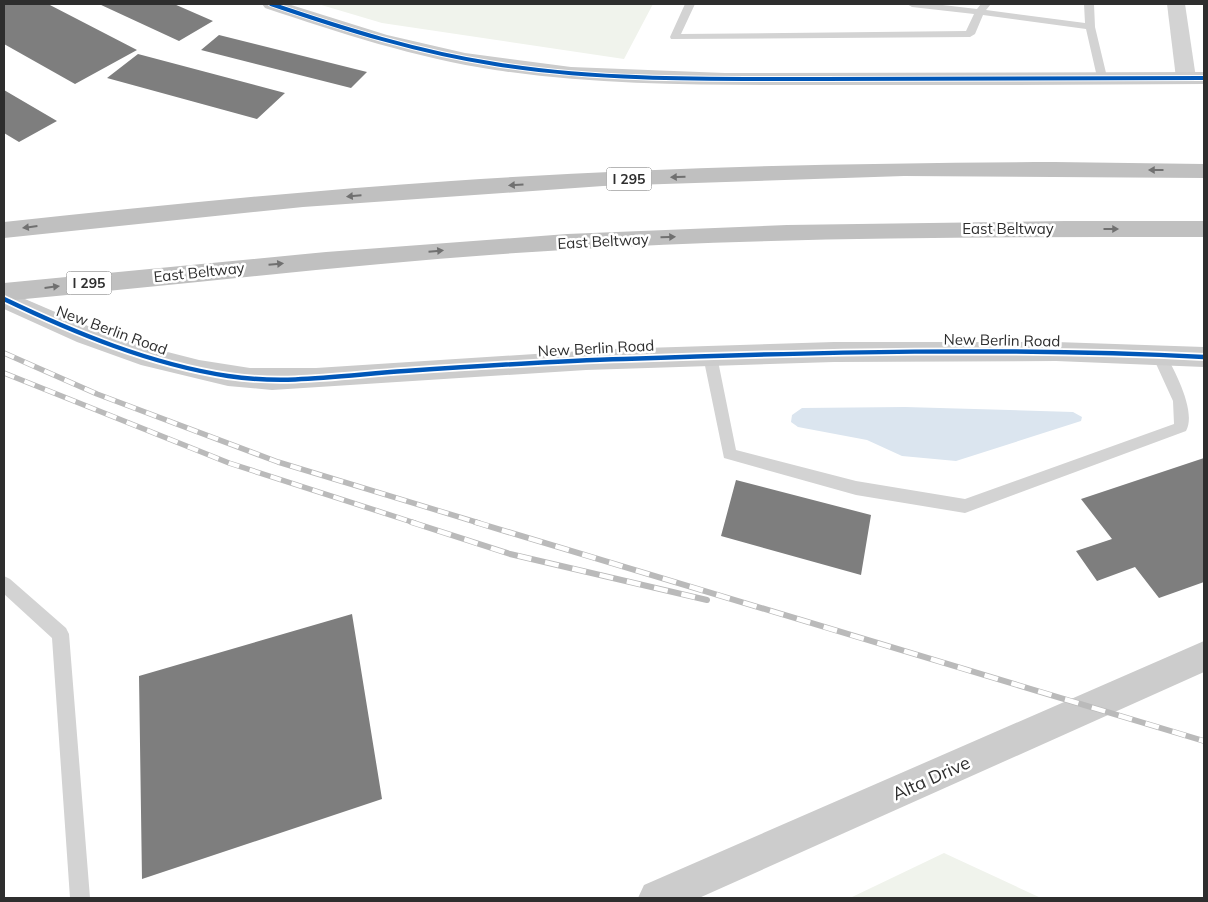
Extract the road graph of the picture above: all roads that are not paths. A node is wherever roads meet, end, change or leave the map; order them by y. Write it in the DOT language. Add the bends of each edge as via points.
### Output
graph roads {
  1 [pos="271,4"];
  2 [pos="690,4"];
  3 [pos="914,4"];
  4 [pos="1089,4"];
  5 [pos="1176,4"];
  6 [pos="983,8"];
  7 [pos="1090,27"];
  8 [pos="1102,77"];
  9 [pos="1195,78"];
  10 [pos="1204,152"];
  11 [pos="1204,171"];
  12 [pos="712,175"];
  13 [pos="1204,229"];
  14 [pos="4,230"];
  15 [pos="835,231"];
  16 [pos="1204,248"];
  17 [pos="4,292"];
  18 [pos="4,299"];
  19 [pos="1159,355"];
  20 [pos="710,356"];
  21 [pos="1204,357"];
  22 [pos="4,584"];
  23 [pos="1204,656"];
  24 [pos="80,898"];
  25 [pos="657,898"];
  1 -- 8 [label="street" via="376,39 439,54 584,74 696,79"];
  2 -- 6 [label="lane" via="675,37 970,34"];
  3 -- 6 [label="lane"];
  4 -- 7 [label="lane"];
  5 -- 9 [label="street"];
  6 -- 7 [label="lane"];
  7 -- 8 [label="lane"];
  8 -- 9 [label="street"];
  10 -- 12 [label="highway" via="971,157"];
  11 -- 12 [label="highway, I 295, one-way" via="943,170"];
  12 -- 14 [label="highway, I 295, one-way" via="420,191"];
  15 -- 13 [label="highway, East Beltway / I 295, one-way"];
  15 -- 16 [label="highway"];
  17 -- 15 [label="highway, East Beltway / I 295, one-way" via="475,248"];
  18 -- 20 [label="street, New Berlin Road" via="158,362 231,376 292,380 415,370"];
  19 -- 20 [label="street, New Berlin Road" via="965,351"];
  19 -- 20 [label="lane" via="1180,401 1181,428 965,506 856,488 729,454"];
  19 -- 21 [label="street, New Berlin Road"];
  22 -- 24 [label="lane" via="60,634"];
  23 -- 25 [label="street, Alta Drive"];
}
